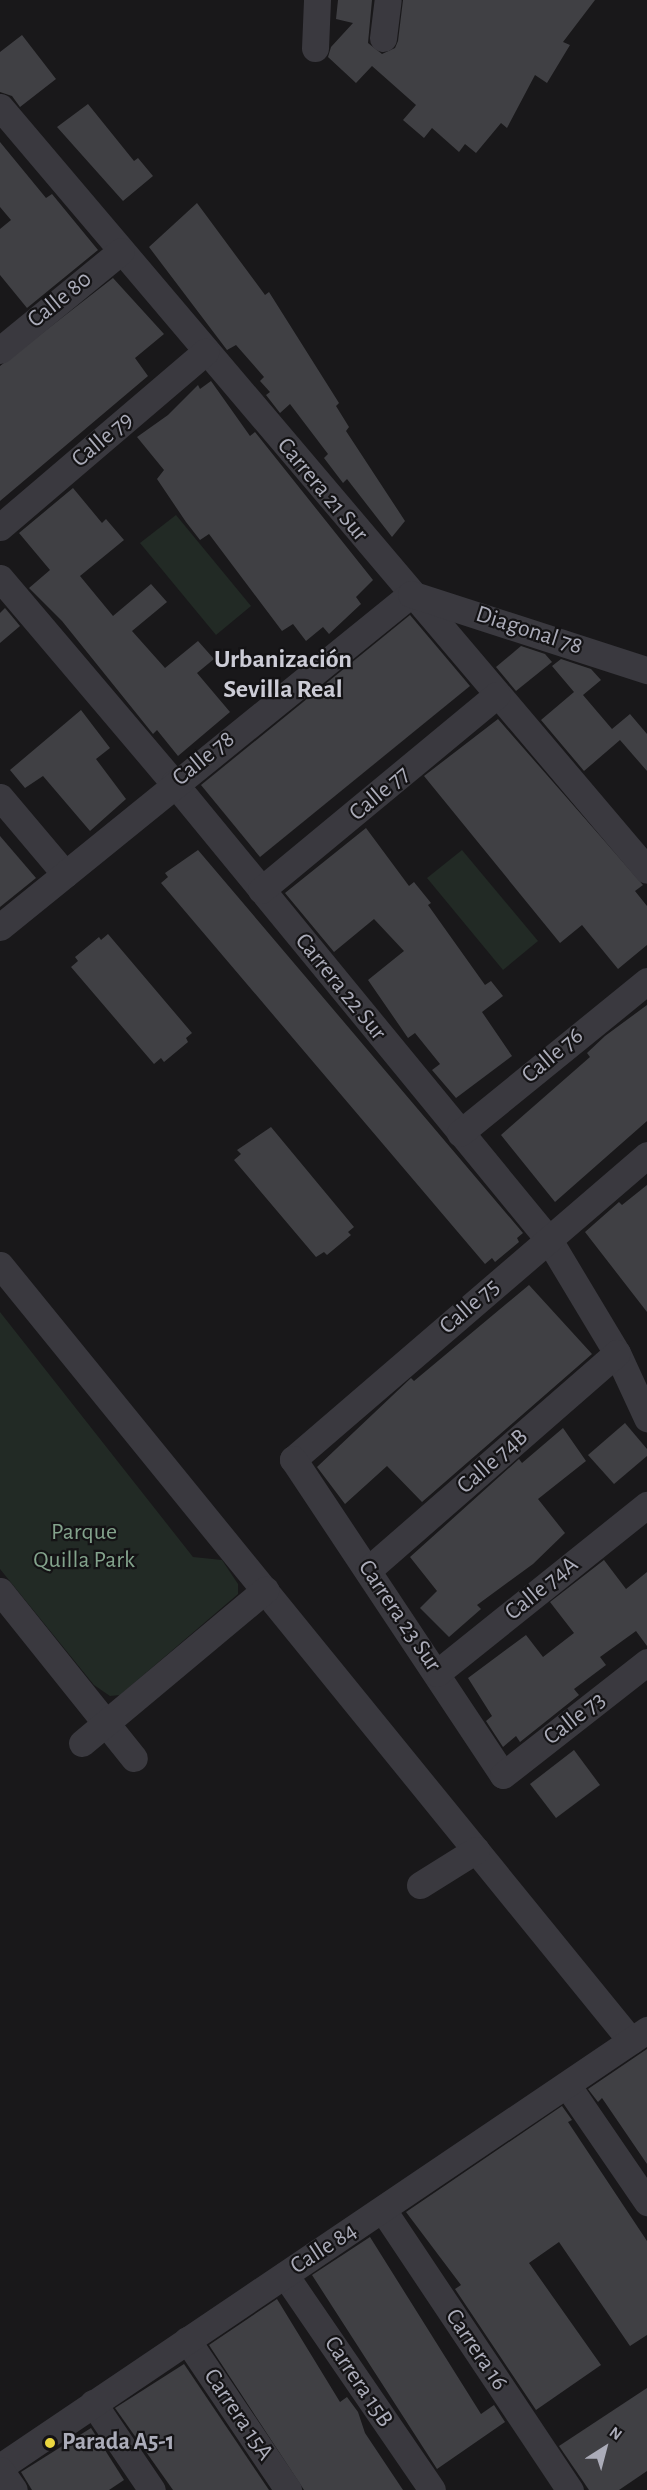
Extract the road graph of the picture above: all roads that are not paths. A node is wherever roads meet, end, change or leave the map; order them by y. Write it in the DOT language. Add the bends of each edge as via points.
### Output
graph roads {
  1 [pos="317,0"];
  2 [pos="388,0"];
  3 [pos="383,38"];
  4 [pos="315,48"];
  5 [pos="0,107"];
  6 [pos="121,251"];
  7 [pos="0,350"];
  8 [pos="205,352"];
  9 [pos="0,527"];
  10 [pos="0,578"];
  11 [pos="411,594"];
  12 [pos="647,670"];
  13 [pos="497,695"];
  14 [pos="174,783"];
  15 [pos="0,796"];
  16 [pos="647,870"];
  17 [pos="64,874"];
  18 [pos="261,891"];
  19 [pos="0,927"];
  20 [pos="647,981"];
  21 [pos="460,1133"];
  22 [pos="647,1155"];
  23 [pos="549,1240"];
  24 [pos="0,1265"];
  25 [pos="617,1353"];
  26 [pos="647,1418"];
  27 [pos="293,1459"];
  28 [pos="647,1505"];
  29 [pos="369,1570"];
  30 [pos="264,1590"];
  31 [pos="0,1591"];
  32 [pos="647,1662"];
  33 [pos="437,1673"];
  34 [pos="106,1723"];
  35 [pos="82,1743"];
  36 [pos="134,1758"];
  37 [pos="502,1775"];
  38 [pos="476,1850"];
  39 [pos="420,1885"];
  40 [pos="639,2036"];
  41 [pos="567,2085"];
  42 [pos="647,2202"];
  43 [pos="382,2210"];
  44 [pos="285,2275"];
  45 [pos="188,2340"];
  46 [pos="93,2403"];
  47 [pos="0,2468"];
  48 [pos="14,2490"];
  49 [pos="152,2490"];
  50 [pos="288,2490"];
  51 [pos="432,2490"];
  52 [pos="570,2490"];
  1 -- 4 [label="street"];
  2 -- 3 [label="street"];
  5 -- 6 [label="street, Carrera 21 Sur"];
  6 -- 7 [label="street, Calle 80"];
  6 -- 8 [label="street, Carrera 21 Sur"];
  8 -- 9 [label="street, Calle 79"];
  8 -- 11 [label="street, Carrera 21 Sur"];
  10 -- 14 [label="street, Carrera 22 Sur"];
  11 -- 12 [label="street, Diagonal 78"];
  11 -- 13 [label="street, Carrera 21 Sur"];
  11 -- 14 [label="street, Calle 78"];
  13 -- 16 [label="street, Carrera 21 Sur"];
  13 -- 18 [label="street, Calle 77"];
  14 -- 17 [label="street, Calle 78"];
  14 -- 18 [label="street, Carrera 22 Sur"];
  15 -- 17 [label="street"];
  17 -- 19 [label="street, Calle 78"];
  18 -- 21 [label="street, Carrera 22 Sur"];
  20 -- 21 [label="street, Calle 76"];
  21 -- 23 [label="street, Carrera 22 Sur"];
  22 -- 23 [label="street, Calle 75"];
  23 -- 25 [label="street, Carrera 22 Sur"];
  23 -- 27 [label="street, Calle 75"];
  24 -- 30 [label="street"];
  25 -- 26 [label="street, Carrera 22 Sur"];
  25 -- 29 [label="street, Calle 74B"];
  27 -- 29 [label="street, Carrera 23 Sur"];
  28 -- 33 [label="street, Calle 74A"];
  29 -- 33 [label="street, Carrera 23 Sur"];
  30 -- 34 [label="street"];
  30 -- 38 [label="street"];
  31 -- 34 [label="street"];
  32 -- 37 [label="street, Calle 73"];
  33 -- 37 [label="street, Carrera 23 Sur"];
  34 -- 35 [label="street"];
  34 -- 36 [label="street"];
  38 -- 39 [label="street"];
  38 -- 40 [label="street"];
  40 -- 41 [label="street, Calle 84"];
  41 -- 42 [label="street"];
  41 -- 43 [label="street, Calle 84"];
  43 -- 44 [label="street, Calle 84"];
  43 -- 52 [label="street, Carrera 16"];
  44 -- 45 [label="street, Calle 84"];
  44 -- 51 [label="street, Carrera 15B"];
  45 -- 46 [label="street, Calle 84"];
  45 -- 50 [label="street, Carrera 15A"];
  46 -- 47 [label="street, Calle 84"];
  46 -- 49 [label="street"];
  47 -- 48 [label="street"];
}
